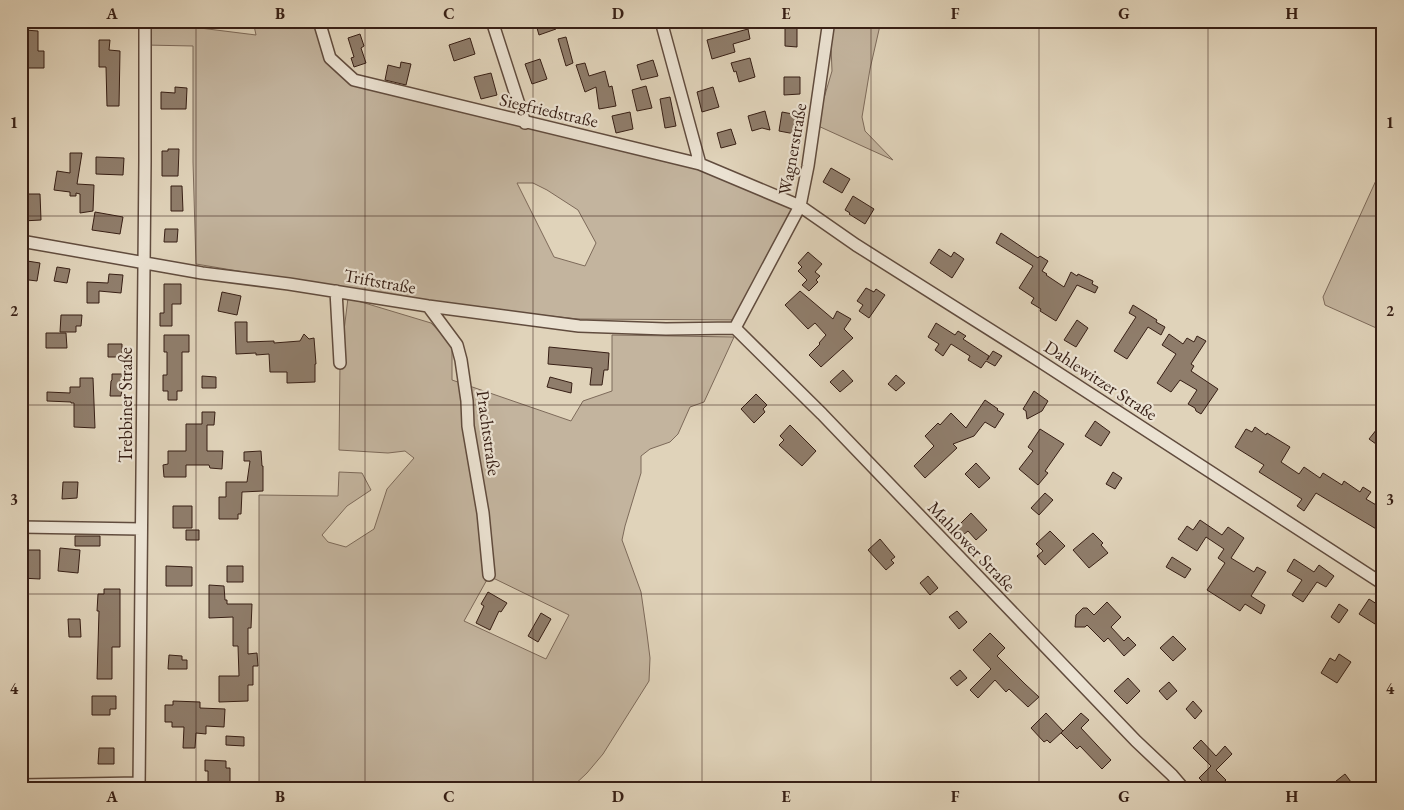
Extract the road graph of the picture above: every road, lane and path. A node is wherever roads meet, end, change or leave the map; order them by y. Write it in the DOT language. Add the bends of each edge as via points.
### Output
graph roads {
  1 [pos="145,21"];
  2 [pos="320,21"];
  3 [pos="492,21"];
  4 [pos="661,21"];
  5 [pos="828,21"];
  6 [pos="525,123"];
  7 [pos="700,164"];
  8 [pos="800,206"];
  9 [pos="21,241"];
  10 [pos="143,262"];
  11 [pos="336,291"];
  12 [pos="428,306"];
  13 [pos="735,328"];
  14 [pos="340,363"];
  15 [pos="21,527"];
  16 [pos="141,529"];
  17 [pos="489,575"];
  18 [pos="1383,584"];
  19 [pos="21,785"];
  20 [pos="139,786"];
  21 [pos="1184,789"];
  1 -- 10 [label="street, Trebbiner Straße"];
  2 -- 6 [label="street, Siegfriedstraße" via="330,58 354,80"];
  3 -- 6 [label="street"];
  4 -- 7 [label="street"];
  5 -- 8 [label="street, Wagnerstraße"];
  6 -- 7 [label="street, Siegfriedstraße"];
  7 -- 8 [label="street, Siegfriedstraße"];
  8 -- 13 [label="street, Wagnerstraße"];
  8 -- 18 [label="street, Dahlewitzer Straße"];
  9 -- 10 [label="street, Triftstraße"];
  10 -- 11 [label="street, Triftstraße"];
  10 -- 16 [label="street, Trebbiner Straße"];
  11 -- 12 [label="street, Triftstraße"];
  11 -- 14 [label="street"];
  12 -- 13 [label="street, Triftstraße" via="579,326"];
  12 -- 17 [label="street, Prachtstraße" via="457,345 461,360"];
  13 -- 21 [label="street, Mahlower Straße"];
  15 -- 16 [label="street"];
  16 -- 20 [label="street, Trebbiner Straße"];
  19 -- 20 [label="street"];
}
